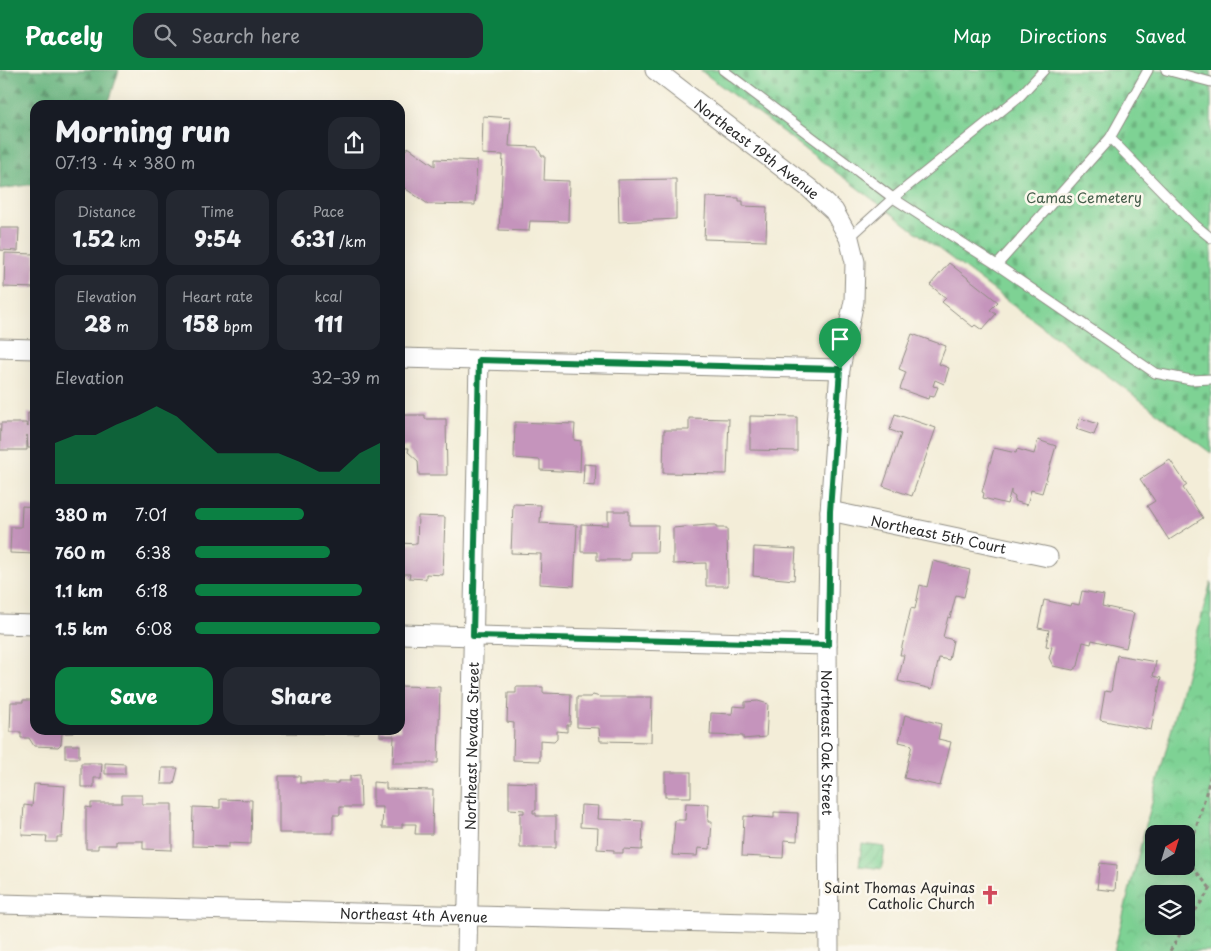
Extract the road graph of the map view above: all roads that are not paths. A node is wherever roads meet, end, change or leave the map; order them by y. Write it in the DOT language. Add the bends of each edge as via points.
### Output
graph roads {
  1 [pos="655,70"];
  2 [pos="723,70"];
  3 [pos="1044,70"];
  4 [pos="1148,70"];
  5 [pos="1166,70"];
  6 [pos="1211,82"];
  7 [pos="1110,138"];
  8 [pos="893,198"];
  9 [pos="849,238"];
  10 [pos="1211,238"];
  11 [pos="997,265"];
  12 [pos="0,348"];
  13 [pos="30,349"];
  14 [pos="405,358"];
  15 [pos="479,360"];
  16 [pos="840,369"];
  17 [pos="1211,379"];
  18 [pos="830,511"];
  19 [pos="1048,557"];
  20 [pos="0,624"];
  21 [pos="30,625"];
  22 [pos="405,634"];
  23 [pos="473,636"];
  24 [pos="828,645"];
  25 [pos="0,904"];
  26 [pos="467,915"];
  27 [pos="828,924"];
  28 [pos="467,951"];
  29 [pos="829,951"];
  1 -- 9 [label="street, Northeast 19th Avenue" via="809,188 834,211"];
  2 -- 8 [label="lane"];
  3 -- 8 [label="lane" via="1020,96"];
  4 -- 7 [label="lane"];
  5 -- 6 [label="lane"];
  7 -- 10 [label="lane"];
  7 -- 11 [label="lane"];
  8 -- 9 [label="lane"];
  8 -- 11 [label="lane"];
  9 -- 16 [label="street, Northeast Oak Street" via="855,262 854,301"];
  11 -- 17 [label="lane" via="1155,373 1190,380"];
  12 -- 13 [label="street"];
  14 -- 15 [label="street"];
  15 -- 16 [label="street"];
  15 -- 23 [label="street, Northeast Nevada Street"];
  16 -- 18 [label="street, Northeast Oak Street"];
  18 -- 19 [label="street, Northeast 5th Court"];
  18 -- 24 [label="street, Northeast Oak Street"];
  20 -- 21 [label="street"];
  22 -- 23 [label="street"];
  23 -- 24 [label="street"];
  23 -- 26 [label="street, Northeast Nevada Street"];
  24 -- 27 [label="street, Northeast Oak Street"];
  25 -- 26 [label="street, Northeast 4th Avenue"];
  26 -- 27 [label="street, Northeast 4th Avenue"];
  26 -- 28 [label="street, Northeast Nevada Street"];
  27 -- 29 [label="street, Northeast Oak Street"];
}
